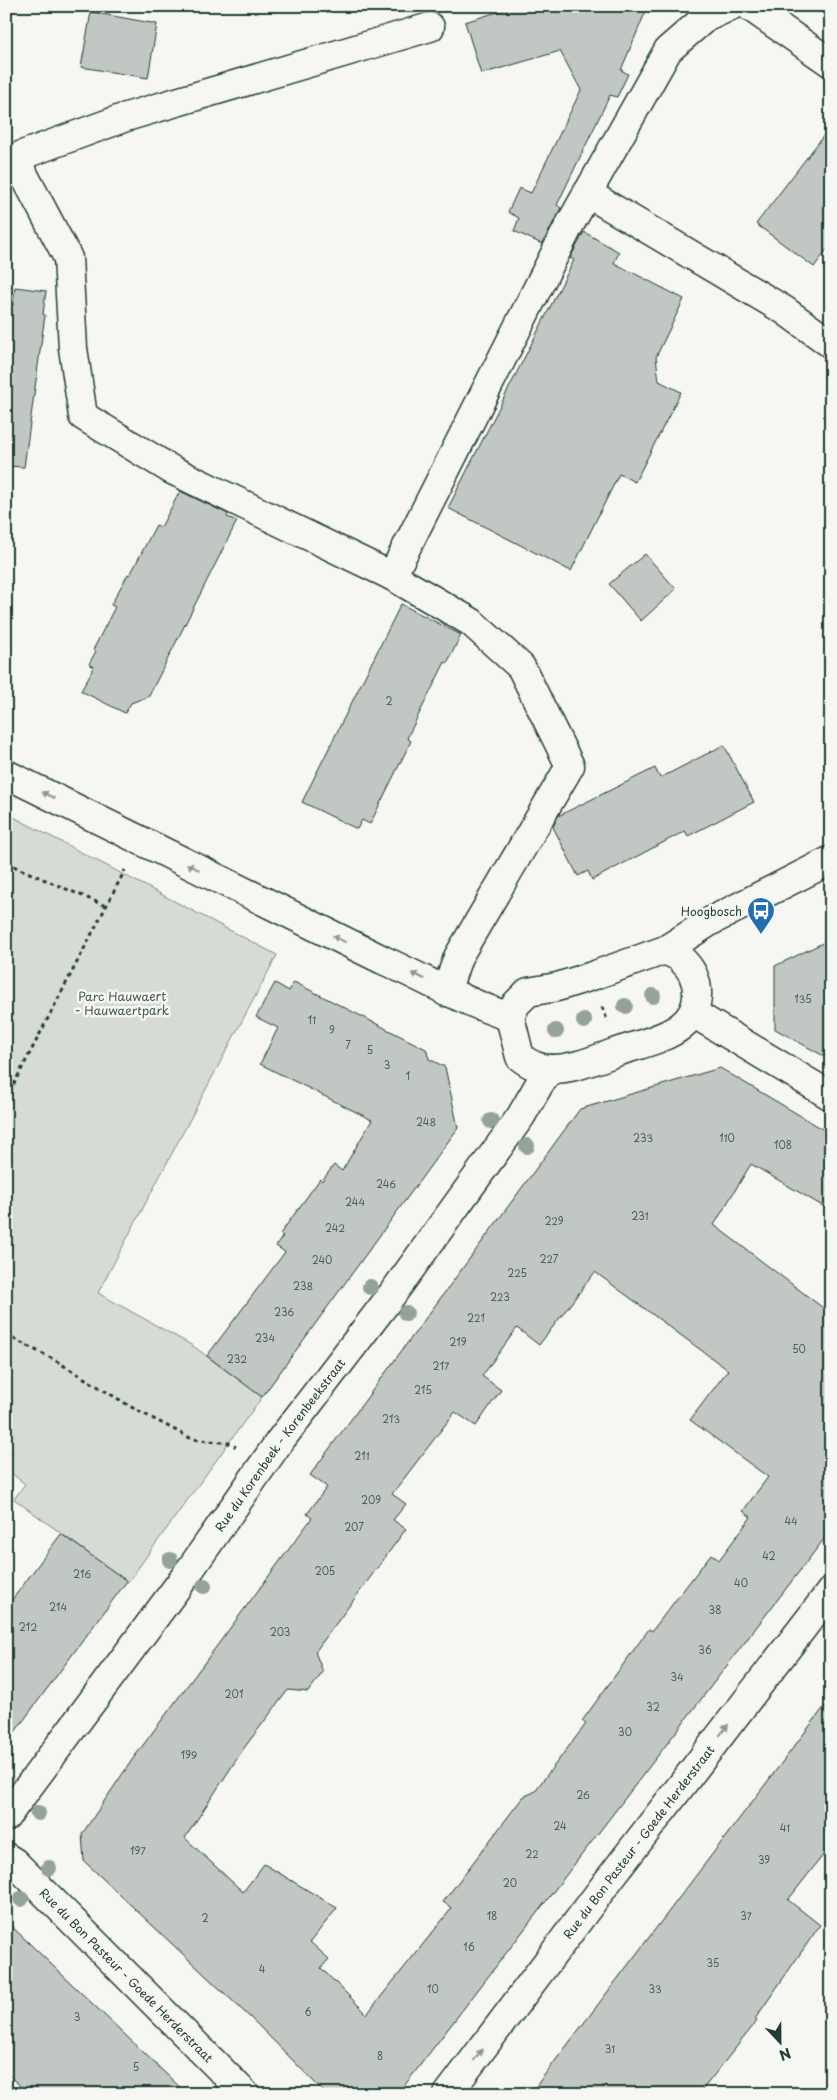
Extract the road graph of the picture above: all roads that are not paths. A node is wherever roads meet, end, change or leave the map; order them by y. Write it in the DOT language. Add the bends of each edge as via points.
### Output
graph roads {
  1 [pos="731,6"];
  2 [pos="749,6"];
  3 [pos="430,28"];
  4 [pos="831,63"];
  5 [pos="11,159"];
  6 [pos="587,193"];
  7 [pos="831,344"];
  8 [pos="392,576"];
  9 [pos="6,774"];
  10 [pos="831,860"];
  11 [pos="665,950"];
  12 [pos="446,992"];
  13 [pos="693,1013"];
  14 [pos="510,1017"];
  15 [pos="552,1069"];
  16 [pos="831,1096"];
  17 [pos="831,1591"];
  18 [pos="6,1817"];
  19 [pos="6,1857"];
  20 [pos="245,2094"];
  21 [pos="448,2094"];
  1 -- 6 [label="street" via="705,18 668,50"];
  2 -- 4 [label="street"];
  3 -- 5 [label="street" via="126,117"];
  5 -- 8 [label="street" via="68,258 73,348 82,416 172,470"];
  6 -- 7 [label="street" via="784,310"];
  6 -- 8 [label="street"];
  8 -- 12 [label="street" via="471,622 521,666 570,766 458,957"];
  12 -- 9 [label="street, one-way"];
  10 -- 11 [label="street" via="711,921"];
  11 -- 13 [label="street" via="681,959 692,972 697,986"];
  11 -- 14 [label="street" via="592,976 528,992 516,1004"];
  12 -- 14 [label="street"];
  13 -- 15 [label="street" via="680,1027 662,1036 578,1065"];
  13 -- 16 [label="street"];
  14 -- 15 [label="street" via="520,1058 533,1067"];
  15 -- 18 [label="street, Rue du Korenbeek - Korenbeekstraat" via="388,1300"];
  21 -- 17 [label="street, Rue du Bon Pasteur - Goede Herderstraat, one-way"];
  19 -- 20 [label="street, Rue du Bon Pasteur - Goede Herderstraat"];
}
